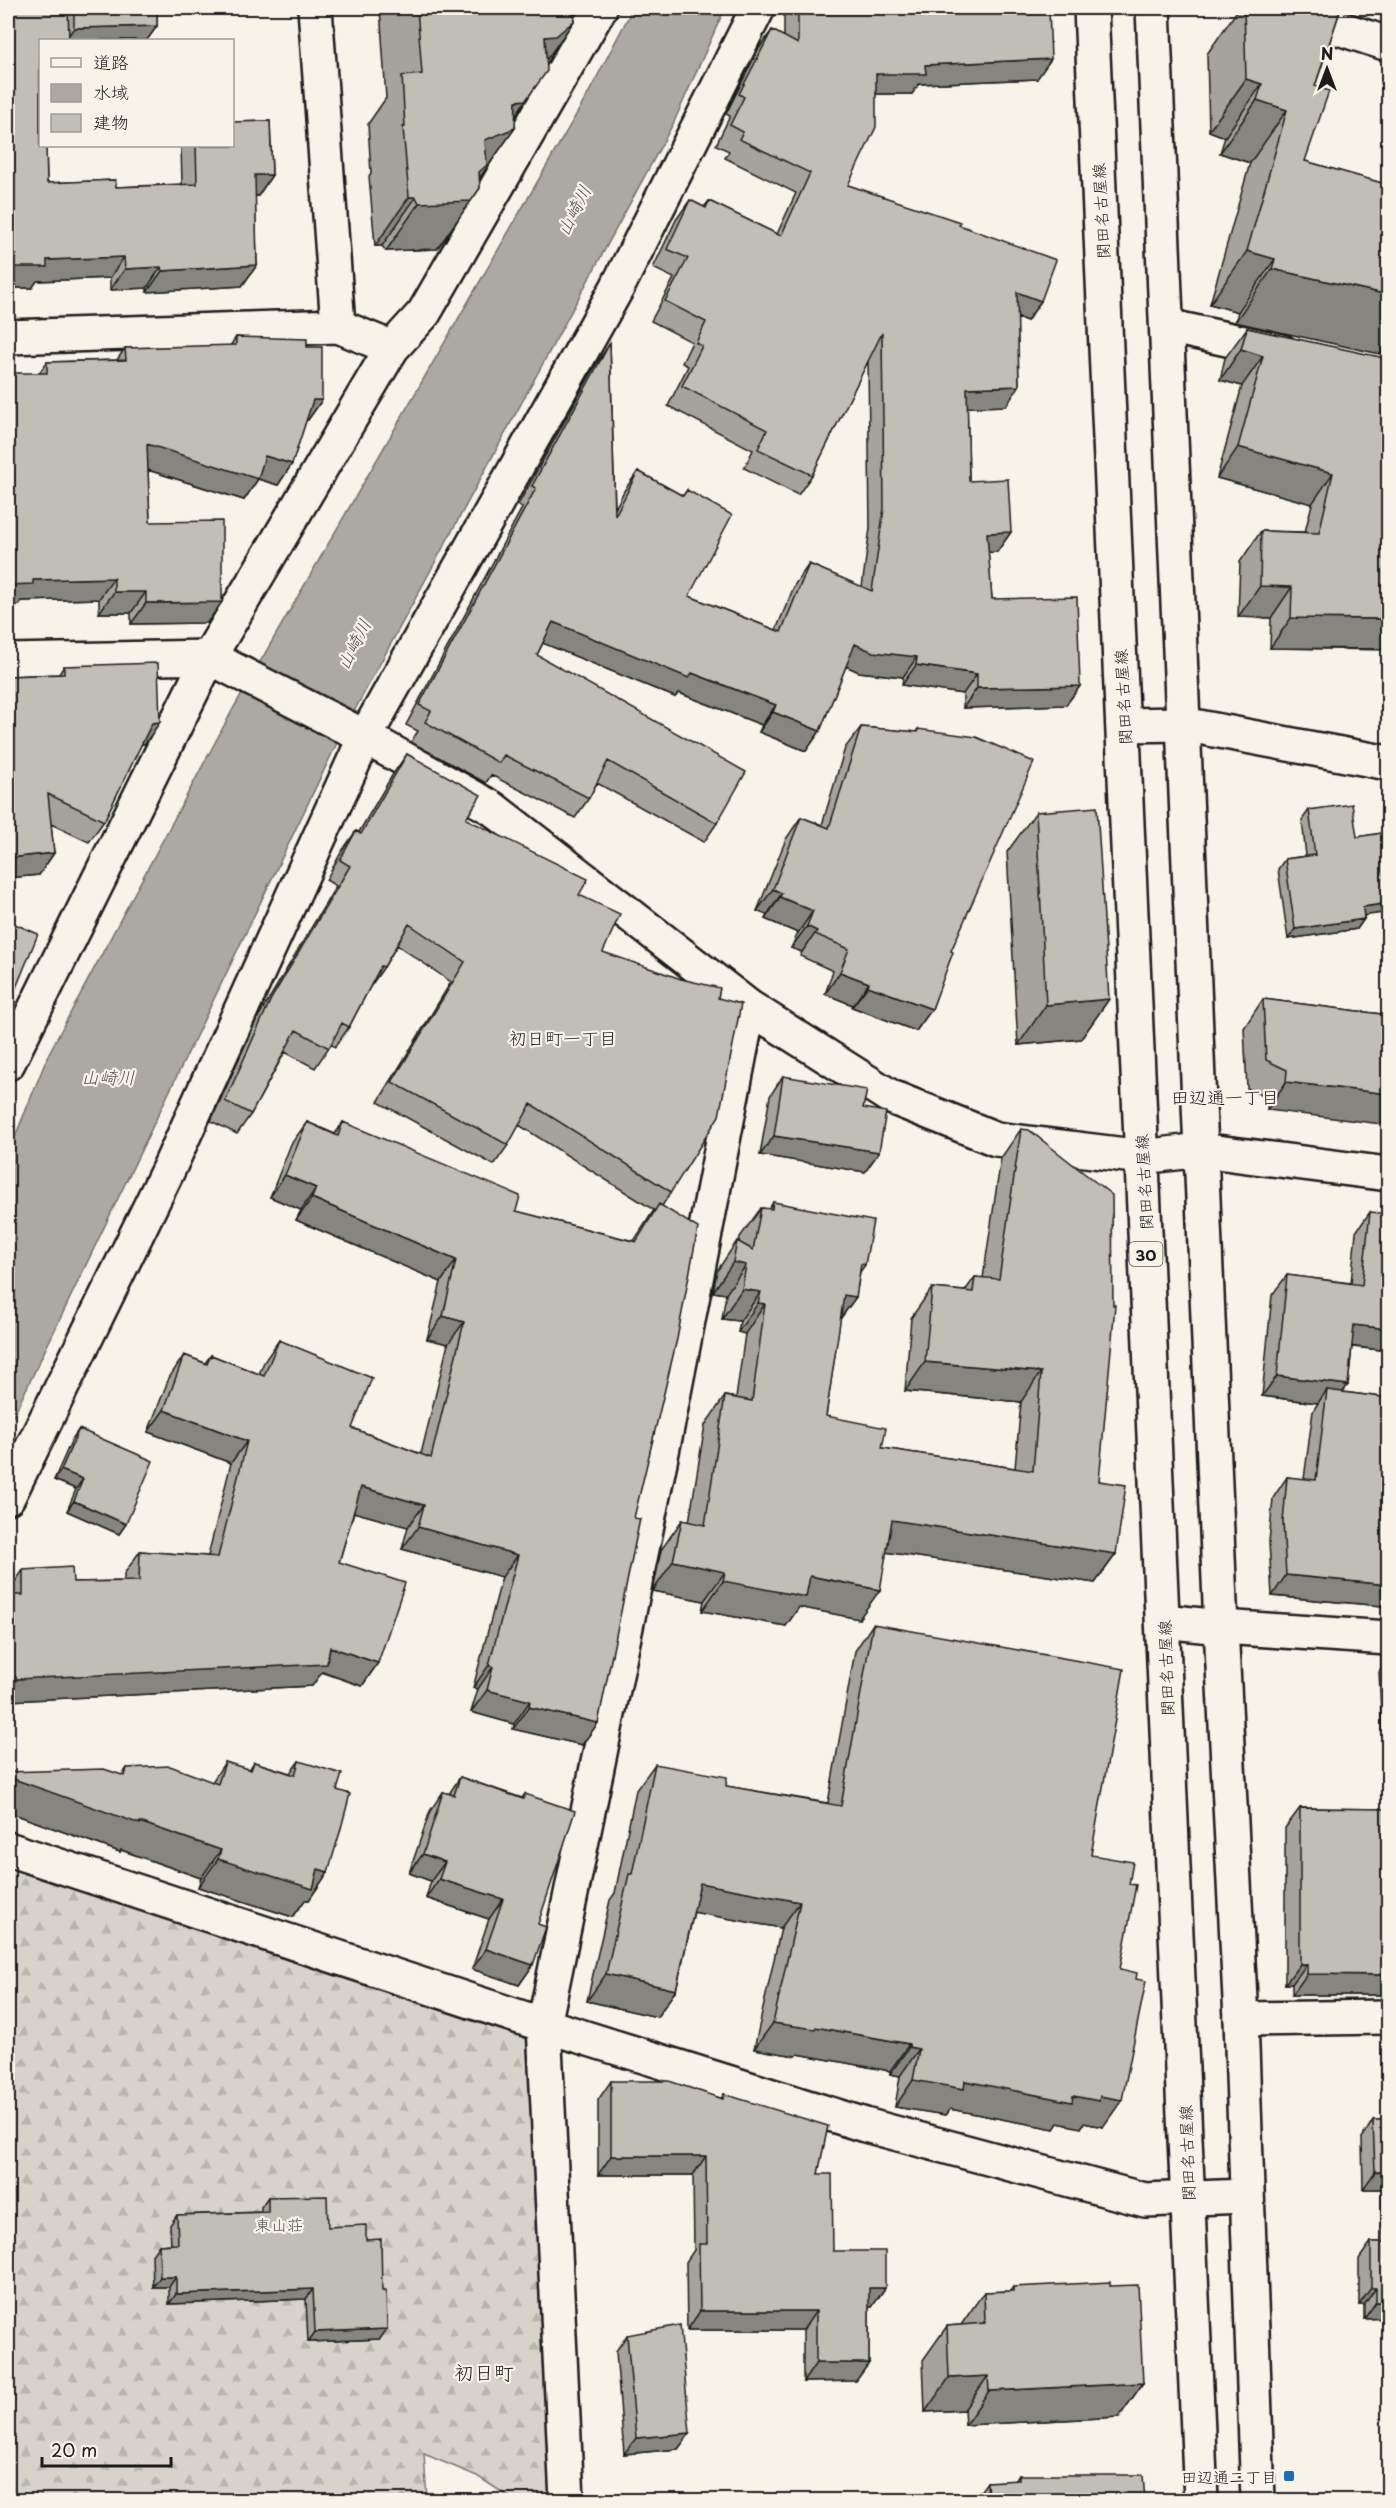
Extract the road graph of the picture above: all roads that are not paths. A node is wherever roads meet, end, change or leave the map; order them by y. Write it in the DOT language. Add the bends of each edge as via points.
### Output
graph roads {
  1 [pos="315,8"];
  2 [pos="600,8"];
  3 [pos="758,8"];
  4 [pos="1091,8"];
  5 [pos="1153,8"];
  6 [pos="1277,8"];
  7 [pos="1389,44"];
  8 [pos="338,326"];
  9 [pos="1167,326"];
  10 [pos="8,337"];
  11 [pos="392,348"];
  12 [pos="1307,357"];
  13 [pos="209,657"];
  14 [pos="8,661"];
  15 [pos="1183,724"];
  16 [pos="1123,725"];
  17 [pos="359,734"];
  18 [pos="1389,763"];
  19 [pos="749,1007"];
  20 [pos="8,1063"];
  21 [pos="1202,1150"];
  22 [pos="1142,1157"];
  23 [pos="1389,1174"];
  24 [pos="8,1497"];
  25 [pos="1163,1621"];
  26 [pos="1221,1627"];
  27 [pos="1389,1638"];
  28 [pos="8,1849"];
  29 [pos="1389,2018"];
  30 [pos="1241,2019"];
  31 [pos="544,2025"];
  32 [pos="1245,2196"];
  33 [pos="1188,2200"];
  34 [pos="567,2500"];
  35 [pos="1201,2500"];
  36 [pos="1258,2500"];
  1 -- 8 [label="street"];
  2 -- 11 [label="street" via="424,313"];
  3 -- 17 [label="street" via="617,288"];
  4 -- 16 [label="street, 関田名古屋線 / 30"];
  5 -- 9 [label="street"];
  6 -- 7 [label="street"];
  8 -- 10 [label="street"];
  8 -- 11 [label="street"];
  9 -- 12 [label="street"];
  9 -- 15 [label="street"];
  11 -- 13 [label="street"];
  13 -- 14 [label="street"];
  13 -- 17 [label="street"];
  13 -- 20 [label="street"];
  15 -- 16 [label="street"];
  15 -- 18 [label="street"];
  15 -- 21 [label="street"];
  16 -- 22 [label="street, 関田名古屋線 / 30"];
  17 -- 19 [label="street" via="492,808"];
  17 -- 24 [label="street" via="170,1166"];
  19 -- 22 [label="street" via="891,1097 996,1139"];
  19 -- 31 [label="street"];
  21 -- 22 [label="street"];
  21 -- 23 [label="street"];
  21 -- 26 [label="street"];
  22 -- 25 [label="street, 関田名古屋線 / 30"];
  25 -- 26 [label="street"];
  25 -- 33 [label="street, 関田名古屋線 / 30"];
  26 -- 27 [label="street"];
  26 -- 30 [label="street"];
  28 -- 31 [label="street"];
  29 -- 30 [label="street"];
  30 -- 32 [label="street"];
  31 -- 33 [label="street" via="865,2125 1144,2200"];
  31 -- 34 [label="street"];
  32 -- 33 [label="street"];
  32 -- 36 [label="street"];
  33 -- 35 [label="street, 関田名古屋線 / 30"];
}
